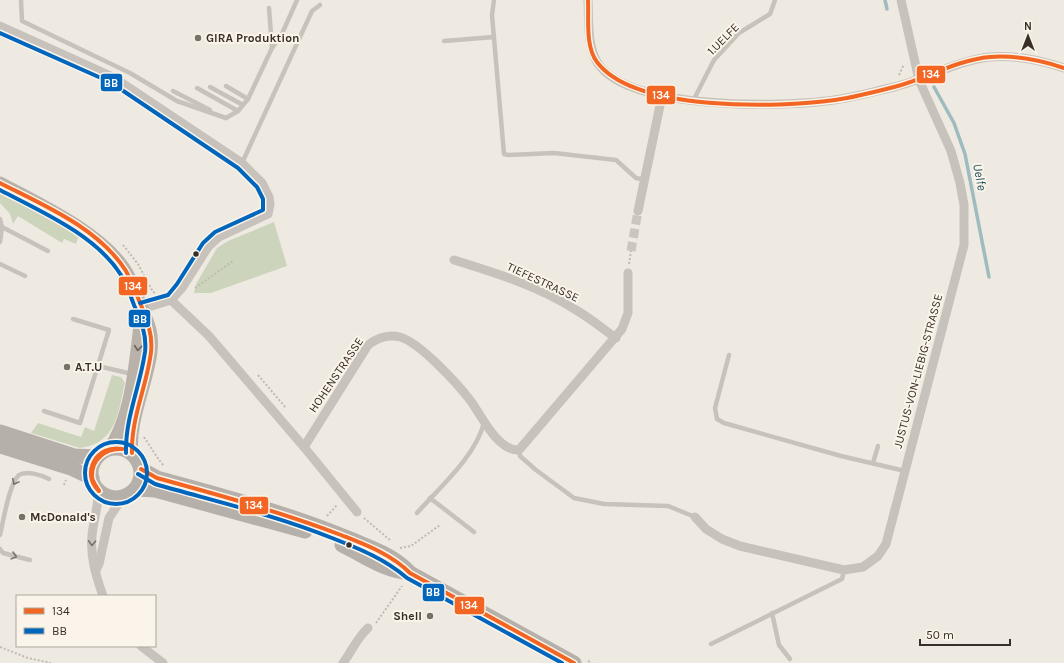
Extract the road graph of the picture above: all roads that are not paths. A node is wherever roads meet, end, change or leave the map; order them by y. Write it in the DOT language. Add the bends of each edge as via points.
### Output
graph roads {
  1 [pos="21,0"];
  2 [pos="297,0"];
  3 [pos="494,0"];
  4 [pos="588,0"];
  5 [pos="776,0"];
  6 [pos="901,0"];
  7 [pos="320,5"];
  8 [pos="269,8"];
  9 [pos="0,26"];
  10 [pos="494,37"];
  11 [pos="444,41"];
  12 [pos="272,48"];
  13 [pos="1064,68"];
  14 [pos="919,80"];
  15 [pos="226,86"];
  16 [pos="210,87"];
  17 [pos="197,88"];
  18 [pos="173,91"];
  19 [pos="662,96"];
  20 [pos="248,99"];
  21 [pos="693,100"];
  22 [pos="242,105"];
  23 [pos="238,111"];
  24 [pos="226,118"];
  25 [pos="242,163"];
  26 [pos="645,180"];
  27 [pos="0,183"];
  28 [pos="638,211"];
  29 [pos="0,219"];
  30 [pos="2,228"];
  31 [pos="0,242"];
  32 [pos="48,251"];
  33 [pos="454,260"];
  34 [pos="0,264"];
  35 [pos="628,273"];
  36 [pos="25,276"];
  37 [pos="171,300"];
  38 [pos="142,309"];
  39 [pos="73,319"];
  40 [pos="616,338"];
  41 [pos="729,355"];
  42 [pos="98,366"];
  43 [pos="140,376"];
  44 [pos="44,411"];
  45 [pos="485,422"];
  46 [pos="0,432"];
  47 [pos="0,446"];
  48 [pos="878,446"];
  49 [pos="304,447"];
  50 [pos="519,450"];
  51 [pos="103,453"];
  52 [pos="132,453"];
  53 [pos="873,463"];
  54 [pos="141,469"];
  55 [pos="905,471"];
  56 [pos="49,479"];
  57 [pos="95,484"];
  58 [pos="136,489"];
  59 [pos="123,497"];
  60 [pos="430,498"];
  61 [pos="357,512"];
  62 [pos="417,513"];
  63 [pos="695,517"];
  64 [pos="474,532"];
  65 [pos="0,535"];
  66 [pos="0,549"];
  67 [pos="30,560"];
  68 [pos="96,570"];
  69 [pos="844,570"];
  70 [pos="410,573"];
  71 [pos="103,595"];
  72 [pos="772,613"];
  73 [pos="368,628"];
  74 [pos="712,644"];
  75 [pos="142,647"];
  76 [pos="790,659"];
  77 [pos="163,663"];
  78 [pos="343,663"];
  79 [pos="574,663"];
  1 -- 24 [label="lane" via="22,21 130,73 177,100"];
  2 -- 12 [label="lane" via="281,36"];
  3 -- 10 [label="lane"];
  4 -- 19 [label="street" via="589,33 597,62 615,80"];
  5 -- 21 [label="lane, 1.UELFE" via="770,14 739,33 714,60"];
  6 -- 14 [label="street, JUSTUS-VON-LIEBIG-STRASSE"];
  7 -- 25 [label="lane" via="312,11"];
  8 -- 12 [label="lane"];
  9 -- 25 [label="street" via="113,77"];
  10 -- 11 [label="lane"];
  10 -- 26 [label="lane" via="504,154 554,153 616,160 636,178"];
  12 -- 20 [label="lane"];
  13 -- 14 [label="street" via="1036,60 990,57 948,67"];
  14 -- 21 [label="street" via="853,97 802,104 749,105"];
  14 -- 55 [label="street, JUSTUS-VON-LIEBIG-STRASSE" via="951,151 960,183 964,205 964,245"];
  15 -- 20 [label="lane"];
  16 -- 22 [label="lane"];
  17 -- 23 [label="lane"];
  18 -- 24 [label="lane"];
  19 -- 21 [label="street"];
  19 -- 26 [label="street"];
  20 -- 22 [label="lane"];
  22 -- 23 [label="lane"];
  23 -- 24 [label="lane"];
  25 -- 37 [label="street" via="262,183 269,197 268,214 219,237 208,247 182,288"];
  26 -- 28 [label="street"];
  27 -- 38 [label="main road" via="78,228 110,251 128,275"];
  29 -- 30 [label="lane"];
  30 -- 31 [label="lane"];
  30 -- 32 [label="lane"];
  33 -- 40 [label="street, TIEFESTRASSE" via="505,276 542,292 576,310"];
  34 -- 36 [label="lane"];
  35 -- 40 [label="street" via="628,313"];
  37 -- 38 [label="street"];
  37 -- 49 [label="street" via="209,336"];
  38 -- 43 [label="main road" via="151,331 151,350"];
  39 -- 42 [label="lane" via="109,330"];
  40 -- 50 [label="street"];
  41 -- 53 [label="lane" via="715,408 717,419"];
  42 -- 43 [label="lane"];
  42 -- 44 [label="lane" via="80,423"];
  43 -- 51 [label="main road" via="119,433"];
  43 -- 52 [label="main road"];
  45 -- 49 [label="street, HOHENSTRASSE" via="457,385 410,341 398,336 386,336 368,345"];
  45 -- 50 [label="street, HOHENSTRASSE" via="506,448"];
  45 -- 60 [label="lane" via="472,451"];
  46 -- 51 [label="main road" via="74,456"];
  47 -- 57 [label="main road" via="71,468"];
  48 -- 53 [label="lane"];
  49 -- 61 [label="street"];
  50 -- 63 [label="lane" via="520,456 536,470 574,498 604,504 668,506"];
  51 -- 52 [label="main road" via="121,448"];
  51 -- 57 [label="main road" via="92,465"];
  52 -- 54 [label="main road" via="140,463"];
  53 -- 55 [label="lane"];
  54 -- 58 [label="main road"];
  54 -- 70 [label="main road" via="157,478 325,528 391,557"];
  55 -- 69 [label="street, JUSTUS-VON-LIEBIG-STRASSE" via="886,544 878,556 863,567"];
  56 -- 65 [label="lane, one-way" via="24,473 18,476 11,490"];
  57 -- 59 [label="main road" via="112,498"];
  57 -- 68 [label="street, one-way" via="91,552 92,565"];
  58 -- 59 [label="main road"];
  58 -- 70 [label="main road" via="155,490 302,531 345,546 385,568"];
  59 -- 68 [label="street" via="109,518"];
  60 -- 62 [label="lane"];
  60 -- 64 [label="lane"];
  63 -- 69 [label="street, JUSTUS-VON-LIEBIG-STRASSE" via="706,529 722,539 747,548"];
  66 -- 67 [label="lane, one-way" via="3,553"];
  68 -- 71 [label="street"];
  69 -- 72 [label="lane" via="842,579"];
  70 -- 79 [label="main road"];
  72 -- 74 [label="lane"];
  72 -- 76 [label="lane" via="779,645"];
  73 -- 78 [label="street" via="359,636"];
  75 -- 77 [label="street"];
}
